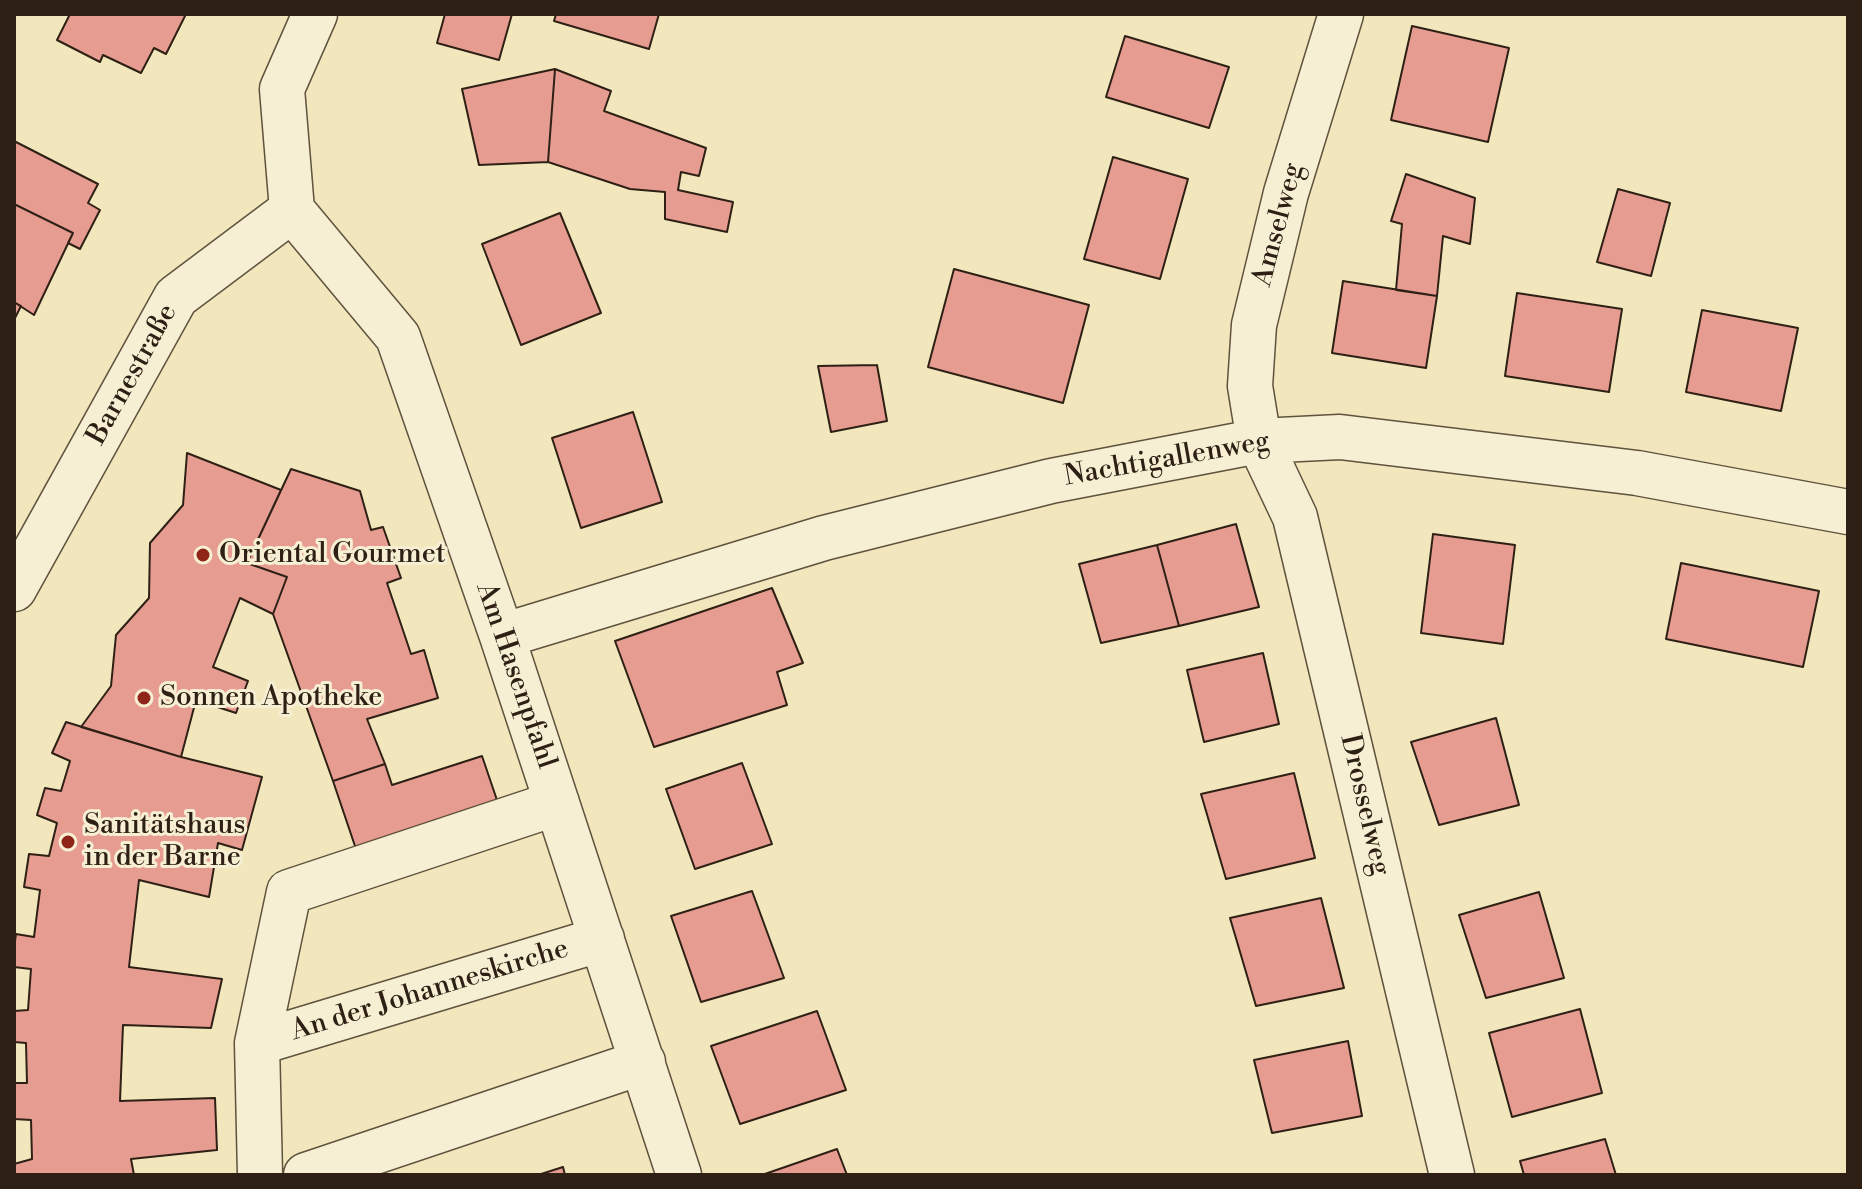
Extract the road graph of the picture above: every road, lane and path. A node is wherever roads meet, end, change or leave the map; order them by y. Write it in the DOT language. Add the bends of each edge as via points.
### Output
graph roads {
  1 [pos="315,14"];
  2 [pos="1341,14"];
  3 [pos="292,210"];
  4 [pos="1259,441"];
  5 [pos="1848,512"];
  6 [pos="14,589"];
  7 [pos="502,636"];
  8 [pos="557,803"];
  9 [pos="602,939"];
  10 [pos="257,1043"];
  11 [pos="643,1062"];
  12 [pos="260,1175"];
  13 [pos="306,1175"];
  14 [pos="679,1175"];
  15 [pos="1452,1175"];
  1 -- 3 [label="street" via="282,89"];
  2 -- 4 [label="street, Amselweg" via="1286,193 1254,325 1250,386"];
  3 -- 6 [label="street, Barnestraße" via="176,297"];
  3 -- 7 [label="street, Am Hasenpfahl" via="398,337"];
  4 -- 5 [label="street, Nachtigallenweg" via="1340,437 1637,473"];
  4 -- 7 [label="street, Nachtigallenweg" via="1051,481 824,538"];
  4 -- 15 [label="street, Drosselweg" via="1295,517"];
  7 -- 8 [label="street, Am Hasenpfahl"];
  8 -- 9 [label="street, Am Hasenpfahl"];
  8 -- 10 [label="street, An der Johanneskirche" via="289,892"];
  9 -- 10 [label="street, An der Johanneskirche"];
  9 -- 11 [label="street, Am Hasenpfahl"];
  10 -- 12 [label="street, An der Johanneskirche"];
  11 -- 13 [label="street"];
  11 -- 14 [label="street, Am Hasenpfahl"];
}
